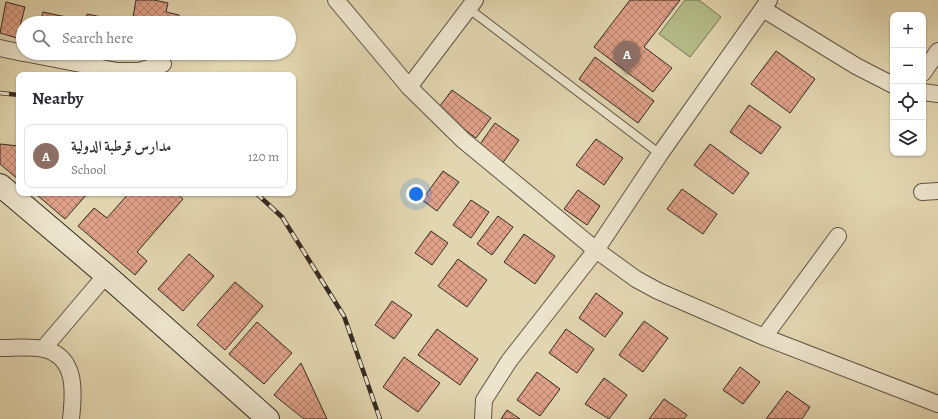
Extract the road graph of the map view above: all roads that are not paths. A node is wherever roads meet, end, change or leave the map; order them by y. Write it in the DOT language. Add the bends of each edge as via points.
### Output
graph roads {
  1 [pos="336,0"];
  2 [pos="472,4"];
  3 [pos="766,5"];
  4 [pos="0,48"];
  5 [pos="16,51"];
  6 [pos="938,51"];
  7 [pos="60,60"];
  8 [pos="163,64"];
  9 [pos="926,69"];
  10 [pos="891,84"];
  11 [pos="409,87"];
  12 [pos="926,92"];
  13 [pos="938,94"];
  14 [pos="660,154"];
  15 [pos="0,185"];
  16 [pos="938,191"];
  17 [pos="922,192"];
  18 [pos="838,236"];
  19 [pos="596,250"];
  20 [pos="106,275"];
  21 [pos="764,337"];
  22 [pos="0,348"];
  23 [pos="43,349"];
  24 [pos="938,404"];
  25 [pos="262,417"];
  26 [pos="71,419"];
  27 [pos="483,419"];
  1 -- 11 [label="street"];
  2 -- 11 [label="street"];
  2 -- 14 [label="lane"];
  3 -- 10 [label="street" via="856,66"];
  3 -- 14 [label="street"];
  4 -- 5 [label="street"];
  6 -- 9 [label="street"];
  7 -- 8 [label="street" via="117,71 139,71"];
  11 -- 19 [label="street" via="463,140"];
  12 -- 13 [label="street"];
  14 -- 19 [label="street"];
  15 -- 20 [label="street"];
  16 -- 17 [label="street"];
  18 -- 21 [label="street"];
  19 -- 21 [label="street" via="636,279 658,291"];
  19 -- 27 [label="street" via="509,361 484,400"];
  20 -- 23 [label="street"];
  20 -- 25 [label="street"];
  21 -- 24 [label="street"];
  22 -- 23 [label="street"];
  23 -- 26 [label="street" via="66,362 72,373"];
}
